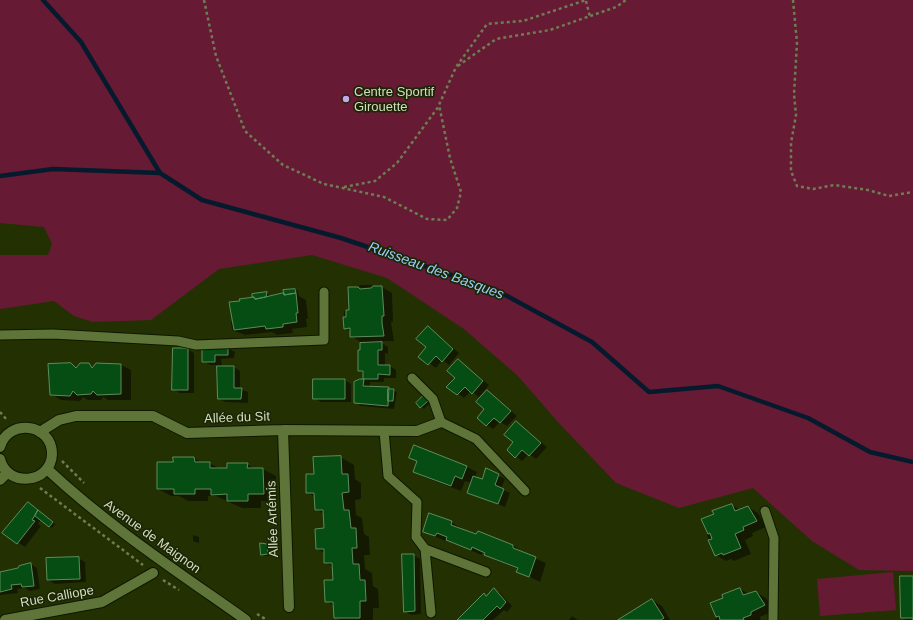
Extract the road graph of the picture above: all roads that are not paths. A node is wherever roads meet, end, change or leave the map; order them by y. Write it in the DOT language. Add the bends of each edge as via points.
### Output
graph roads {
  1 [pos="324,292"];
  2 [pos="0,335"];
  3 [pos="412,378"];
  4 [pos="441,422"];
  5 [pos="283,430"];
  6 [pos="384,431"];
  7 [pos="40,432"];
  8 [pos="2,434"];
  9 [pos="0,447"];
  10 [pos="0,459"];
  11 [pos="47,469"];
  12 [pos="4,476"];
  13 [pos="525,491"];
  14 [pos="765,511"];
  15 [pos="424,549"];
  16 [pos="486,572"];
  17 [pos="153,573"];
  18 [pos="289,606"];
  19 [pos="430,613"];
  20 [pos="5,620"];
  21 [pos="246,620"];
  22 [pos="773,620"];
  1 -- 2 [label="lane" via="324,340 196,344 53,334"];
  3 -- 4 [label="lane" via="433,399"];
  4 -- 6 [label="street, Allée du Sit" via="416,431"];
  4 -- 13 [label="lane" via="476,439"];
  5 -- 6 [label="street, Allée du Sit"];
  5 -- 7 [label="street, Allée du Sit" via="187,433 153,416 133,415 76,416 59,420"];
  5 -- 18 [label="street, Allée Artémis"];
  6 -- 15 [label="lane" via="388,476 417,502 416,537"];
  7 -- 8 [label="street" via="24,427"];
  7 -- 11 [label="street" via="49,441 52,453"];
  8 -- 9 [label="street"];
  10 -- 12 [label="street"];
  11 -- 12 [label="street" via="38,477 28,480"];
  11 -- 21 [label="street, Avenue de Maignon" via="73,494"];
  14 -- 22 [label="lane" via="774,538"];
  15 -- 16 [label="lane"];
  15 -- 19 [label="lane"];
  17 -- 20 [label="street, Rue Calliope" via="102,602"];
}
